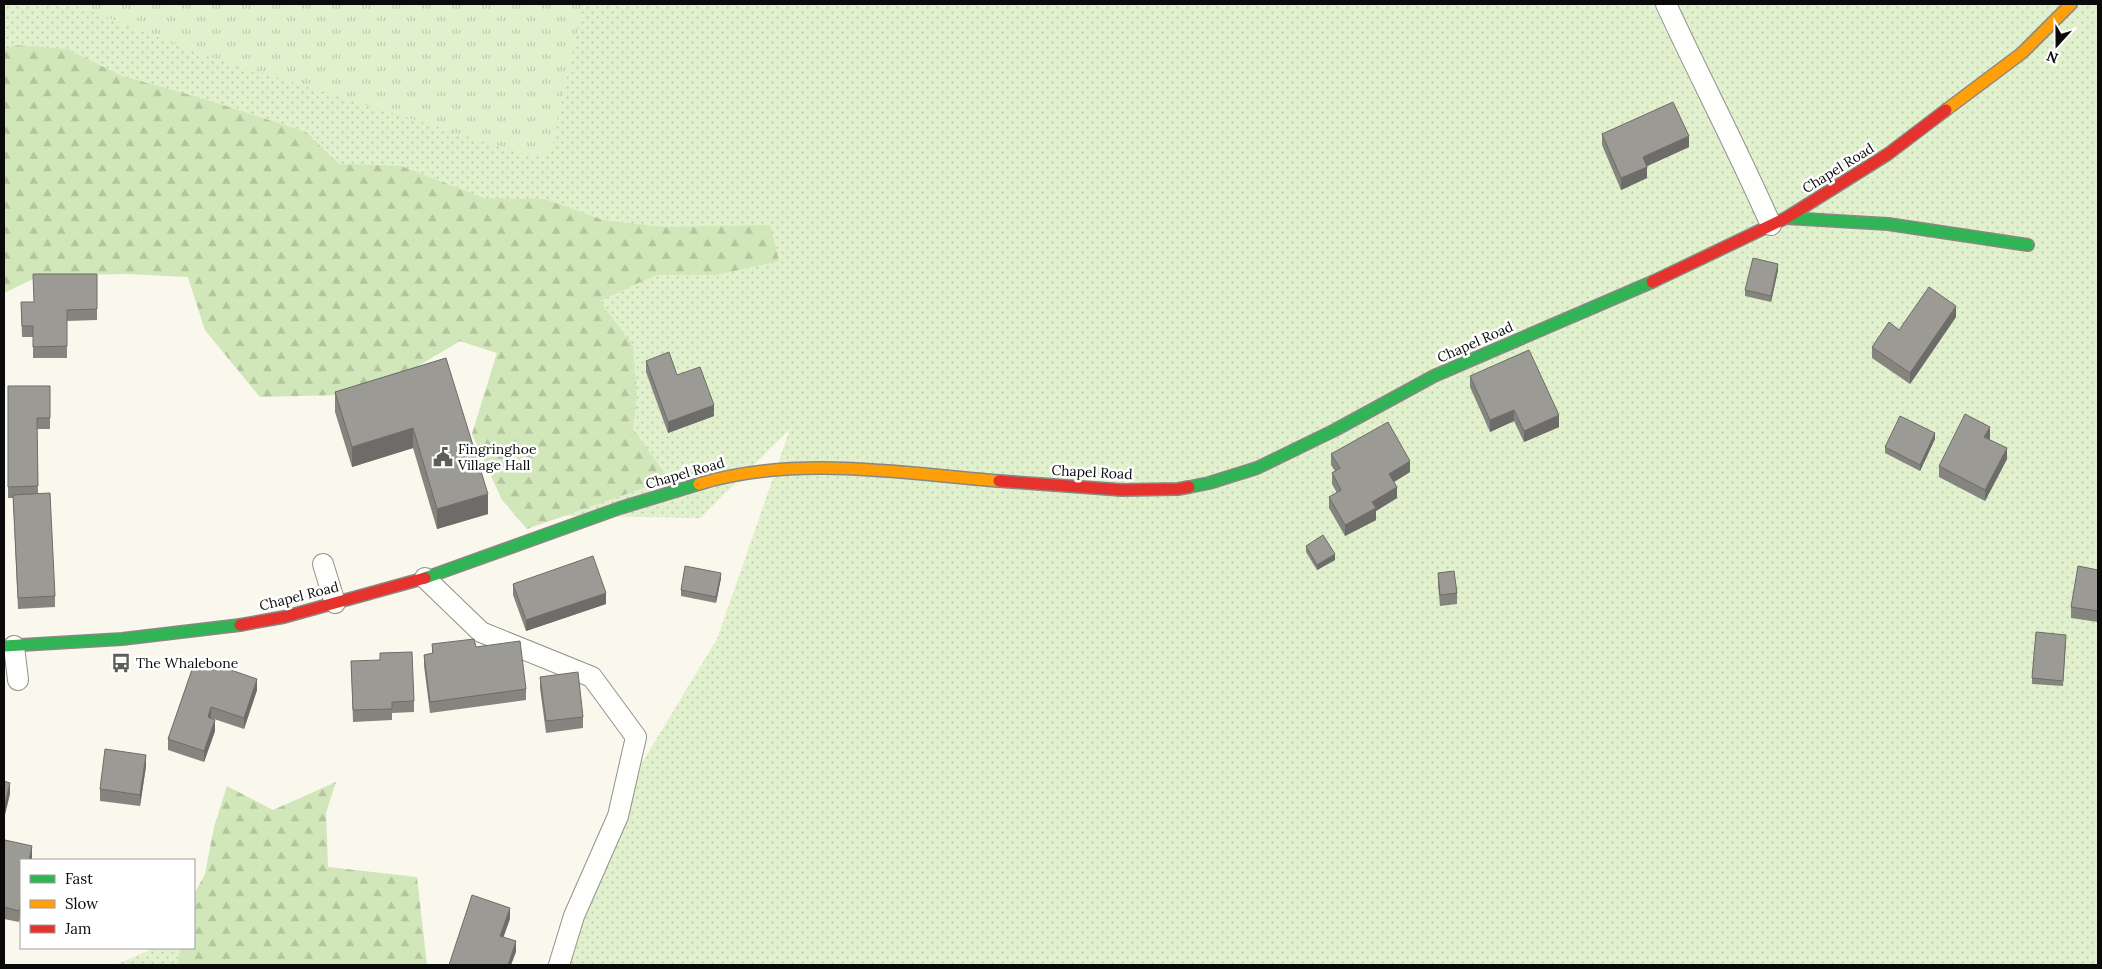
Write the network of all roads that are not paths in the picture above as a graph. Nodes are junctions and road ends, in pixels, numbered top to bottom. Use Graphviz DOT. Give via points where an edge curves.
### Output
graph roads {
  1 [pos="1666,4"];
  2 [pos="2071,4"];
  3 [pos="1778,221"];
  4 [pos="2028,244"];
  5 [pos="323,564"];
  6 [pos="425,578"];
  7 [pos="335,603"];
  8 [pos="9,646"];
  9 [pos="18,680"];
  10 [pos="559,965"];
  1 -- 3 [label="lane" via="1739,154"];
  2 -- 3 [label="street, Chapel Road" via="2022,54 1888,154"];
  3 -- 4 [label="street" via="1888,224"];
  3 -- 6 [label="street, Chapel Road" via="1660,278 1434,376 1257,468 1209,483 1178,489 1122,490 809,468 725,476 620,508"];
  5 -- 7 [label="lane"];
  6 -- 7 [label="street, Chapel Road"];
  6 -- 10 [label="lane" via="481,632 592,677 636,737 618,816 574,916"];
  7 -- 8 [label="street, Chapel Road" via="284,617 222,628 122,639"];
  8 -- 9 [label="lane"];
}
